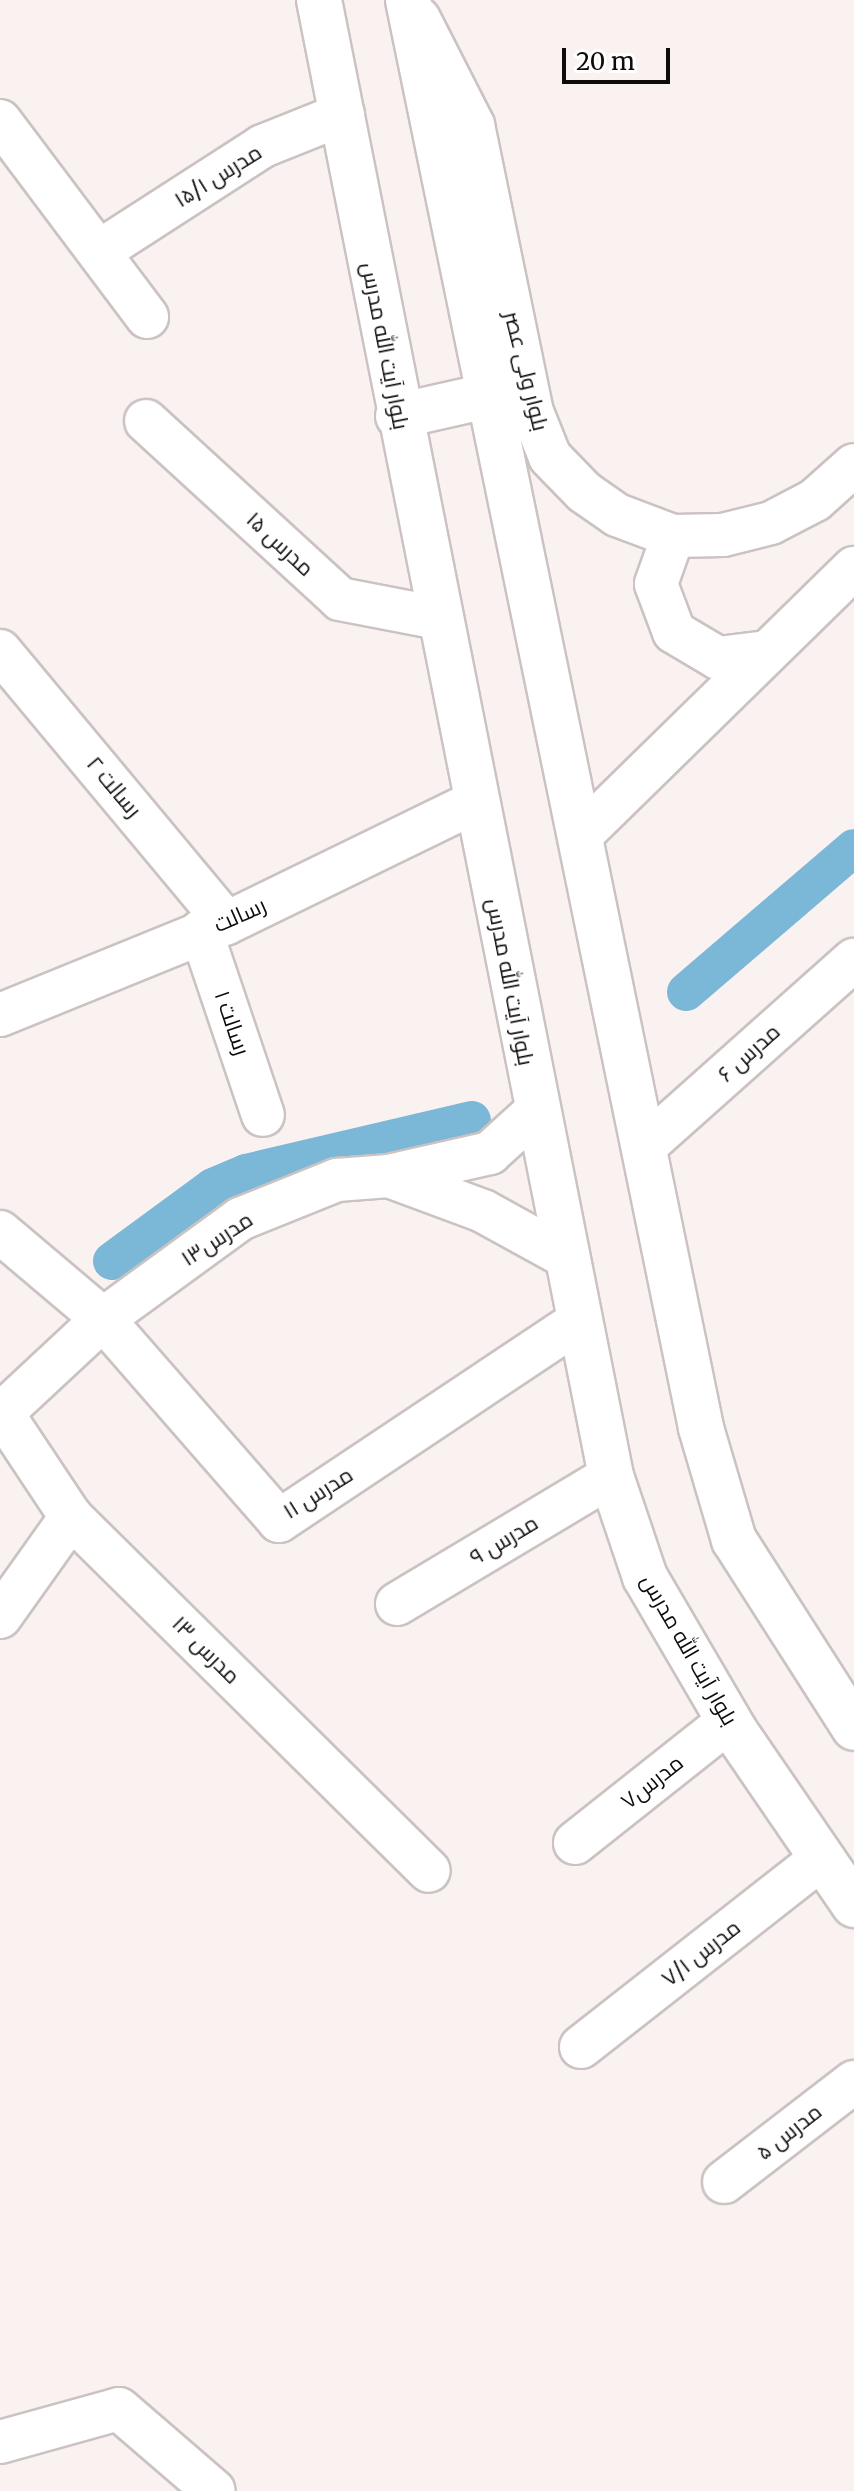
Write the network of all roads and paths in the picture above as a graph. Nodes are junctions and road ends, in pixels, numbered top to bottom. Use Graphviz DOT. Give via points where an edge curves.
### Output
graph roads {
  1 [pos="319,0"];
  2 [pos="408,0"];
  3 [pos="343,114"];
  4 [pos="0,121"];
  5 [pos="100,251"];
  6 [pos="147,317"];
  7 [pos="487,396"];
  8 [pos="398,416"];
  9 [pos="146,421"];
  10 [pos="854,465"];
  11 [pos="673,536"];
  12 [pos="854,568"];
  13 [pos="439,618"];
  14 [pos="0,651"];
  15 [pos="767,652"];
  16 [pos="475,802"];
  17 [pos="579,837"];
  18 [pos="214,927"];
  19 [pos="854,960"];
  20 [pos="2,1012"];
  21 [pos="535,1112"];
  22 [pos="263,1115"];
  23 [pos="645,1146"];
  24 [pos="389,1176"];
  25 [pos="0,1232"];
  26 [pos="565,1256"];
  27 [pos="103,1319"];
  28 [pos="579,1321"];
  29 [pos="1,1414"];
  30 [pos="611,1476"];
  31 [pos="71,1517"];
  32 [pos="397,1604"];
  33 [pos="0,1617"];
  34 [pos="729,1721"];
  35 [pos="854,1728"];
  36 [pos="575,1843"];
  37 [pos="821,1859"];
  38 [pos="429,1871"];
  39 [pos="854,1905"];
  40 [pos="581,2047"];
  41 [pos="854,2082"];
  42 [pos="724,2182"];
  43 [pos="0,2442"];
  44 [pos="214,2491"];
  1 -- 3 [label="main road, بلوار آیت الله مدرس"];
  2 -- 7 [label="main road"];
  2 -- 11 [label="street, بلوار ولی عصر" via="473,125 532,412 550,457 617,515"];
  3 -- 5 [label="street, مدرس ۱۵/۱" via="263,146"];
  3 -- 8 [label="main road, بلوار آیت الله مدرس"];
  4 -- 5 [label="street"];
  5 -- 6 [label="street"];
  7 -- 8 [label="main road"];
  7 -- 17 [label="main road"];
  8 -- 13 [label="main road, بلوار آیت الله مدرس"];
  9 -- 13 [label="street, مدرس ۱۵" via="340,599"];
  10 -- 11 [label="street, بلوار ولی عصر" via="815,500 771,523"];
  11 -- 15 [label="street" via="656,584 674,632 718,658"];
  12 -- 15 [label="street"];
  13 -- 16 [label="main road, بلوار آیت الله مدرس"];
  14 -- 18 [label="street, رسالت ۲"];
  15 -- 17 [label="street"];
  16 -- 18 [label="street, رسالت"];
  16 -- 21 [label="main road, بلوار آیت الله مدرس"];
  17 -- 23 [label="main road"];
  18 -- 20 [label="street, رسالت"];
  18 -- 22 [label="street, رسالت ۱"];
  19 -- 23 [label="street, مدرس ۶"];
  21 -- 24 [label="street, مدرس۱۳" via="490,1153"];
  21 -- 26 [label="main road, بلوار آیت الله مدرس"];
  23 -- 35 [label="main road" via="701,1428 734,1540"];
  24 -- 26 [label="street, مدرس۱۳" via="483,1211"];
  24 -- 27 [label="street, مدرس۱۳" via="337,1180 240,1219"];
  25 -- 27 [label="street"];
  26 -- 28 [label="main road, بلوار آیت الله مدرس"];
  27 -- 28 [label="street, مدرس ۱۱" via="279,1521"];
  27 -- 29 [label="street, مدرس ۱۳"];
  28 -- 30 [label="main road, بلوار آیت الله مدرس"];
  29 -- 31 [label="street, مدرس ۱۳"];
  30 -- 32 [label="street, مدرس ۹"];
  30 -- 34 [label="main road, بلوار آیت الله مدرس" via="645,1577"];
  31 -- 33 [label="street"];
  31 -- 38 [label="street, مدرس ۱۳"];
  34 -- 36 [label="street, مدرس۷"];
  34 -- 37 [label="main road, بلوار آیت الله مدرس"];
  37 -- 39 [label="main road, بلوار آیت الله مدرس"];
  37 -- 40 [label="street, مدرس ۷/۱"];
  41 -- 42 [label="street, مدرس ۵"];
  43 -- 44 [label="street" via="119,2409"];
}
